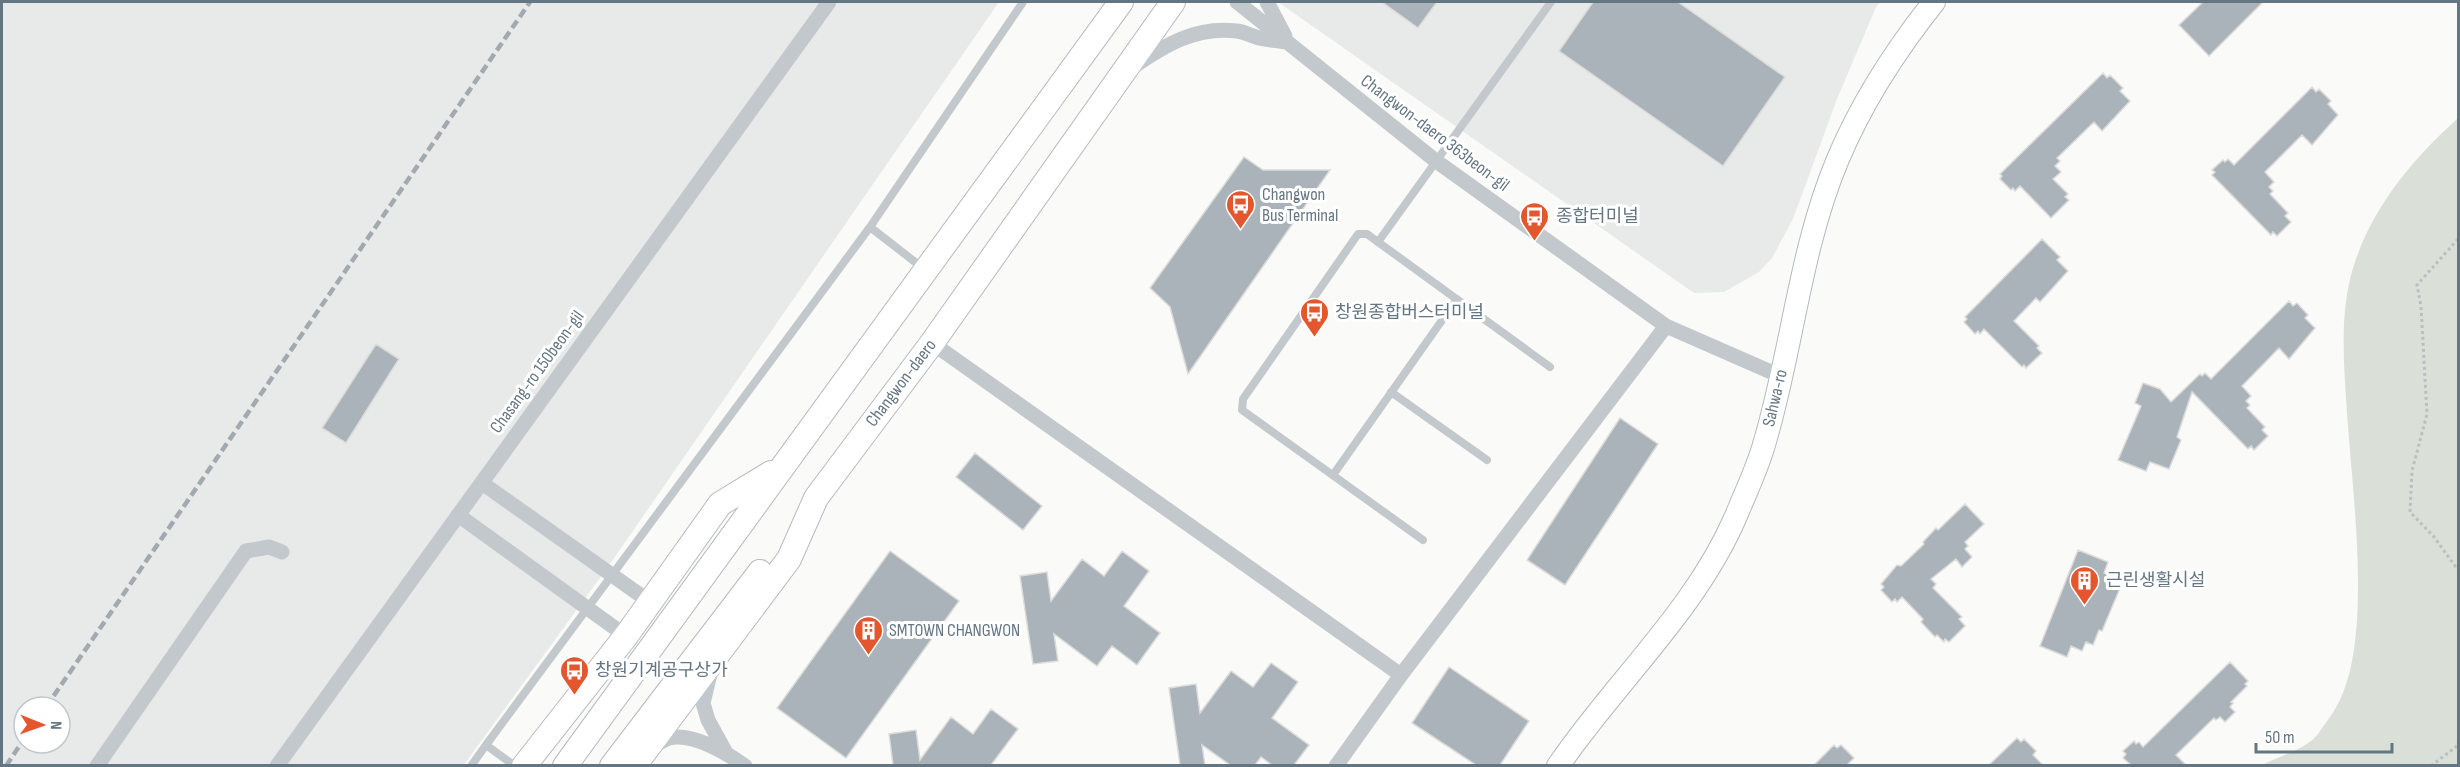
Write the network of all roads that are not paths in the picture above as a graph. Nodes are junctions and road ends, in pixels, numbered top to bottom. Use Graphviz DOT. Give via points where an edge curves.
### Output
graph roads {
  1 [pos="829,2"];
  2 [pos="1023,2"];
  3 [pos="1121,2"];
  4 [pos="1173,2"];
  5 [pos="1237,2"];
  6 [pos="1267,2"];
  7 [pos="1551,2"];
  8 [pos="1934,2"];
  9 [pos="1287,42"];
  10 [pos="1119,77"];
  11 [pos="1436,161"];
  12 [pos="870,227"];
  13 [pos="1378,242"];
  14 [pos="927,270"];
  15 [pos="1457,299"];
  16 [pos="1666,326"];
  17 [pos="932,343"];
  18 [pos="1550,368"];
  19 [pos="1780,376"];
  20 [pos="1391,392"];
  21 [pos="1487,460"];
  22 [pos="781,467"];
  23 [pos="1333,475"];
  24 [pos="482,483"];
  25 [pos="816,498"];
  26 [pos="458,515"];
  27 [pos="1423,540"];
  28 [pos="282,552"];
  29 [pos="611,575"];
  30 [pos="650,602"];
  31 [pos="587,609"];
  32 [pos="626,636"];
  33 [pos="713,663"];
  34 [pos="1401,675"];
  35 [pos="486,745"];
  36 [pos="725,752"];
  37 [pos="639,758"];
  38 [pos="97,765"];
  39 [pos="277,765"];
  40 [pos="471,765"];
  41 [pos="515,765"];
  42 [pos="524,765"];
  43 [pos="565,765"];
  44 [pos="612,765"];
  45 [pos="745,765"];
  46 [pos="1336,765"];
  47 [pos="1558,765"];
  1 -- 24 [label="street, Chasang-ro 150beon-gil"];
  2 -- 12 [label="lane"];
  3 -- 14 [label="main road"];
  4 -- 10 [label="main road, Changwon-daero"];
  5 -- 9 [label="street, Changwon-daero 363beon-gil"];
  6 -- 9 [label="street, Changwon-daero 363beon-gil"];
  7 -- 11 [label="lane"];
  8 -- 19 [label="main road, Sahwa-ro" via="1884,70 1837,161 1821,209"];
  9 -- 10 [label="street, Changwon-daero 363beon-gil" via="1238,31 1201,32 1160,49"];
  9 -- 11 [label="street, Changwon-daero 363beon-gil"];
  10 -- 17 [label="main road, Changwon-daero"];
  11 -- 13 [label="lane"];
  11 -- 16 [label="street, Changwon-daero 363beon-gil"];
  12 -- 14 [label="lane"];
  12 -- 29 [label="lane"];
  13 -- 15 [label="lane"];
  13 -- 23 [label="lane" via="1367,234 1358,234 1243,399 1242,410"];
  14 -- 22 [label="main road"];
  15 -- 18 [label="lane"];
  15 -- 20 [label="lane"];
  16 -- 19 [label="street, Changwon-daero 363beon-gil"];
  16 -- 34 [label="street"];
  17 -- 25 [label="main road, Changwon-daero"];
  17 -- 34 [label="street"];
  19 -- 47 [label="main road, Sahwa-ro" via="1763,449 1710,568 1687,603"];
  20 -- 21 [label="lane"];
  20 -- 23 [label="lane"];
  22 -- 30 [label="main road" via="720,504"];
  22 -- 43 [label="main road"];
  23 -- 27 [label="lane"];
  24 -- 26 [label="street, Chasang-ro 150beon-gil"];
  24 -- 29 [label="street"];
  25 -- 33 [label="main road, Changwon-daero" via="789,559"];
  25 -- 44 [label="main road"];
  26 -- 31 [label="street"];
  26 -- 39 [label="street, Chasang-ro 150beon-gil"];
  28 -- 38 [label="street" via="269,547 246,551"];
  29 -- 30 [label="street"];
  29 -- 31 [label="lane"];
  30 -- 32 [label="main road"];
  31 -- 32 [label="street"];
  31 -- 35 [label="lane"];
  32 -- 42 [label="main road"];
  33 -- 36 [label="street" via="703,703"];
  33 -- 37 [label="main road, Changwon-daero"];
  34 -- 46 [label="street"];
  35 -- 40 [label="lane"];
  35 -- 41 [label="lane"];
  36 -- 37 [label="street" via="689,738 670,738"];
  36 -- 45 [label="street"];
}
